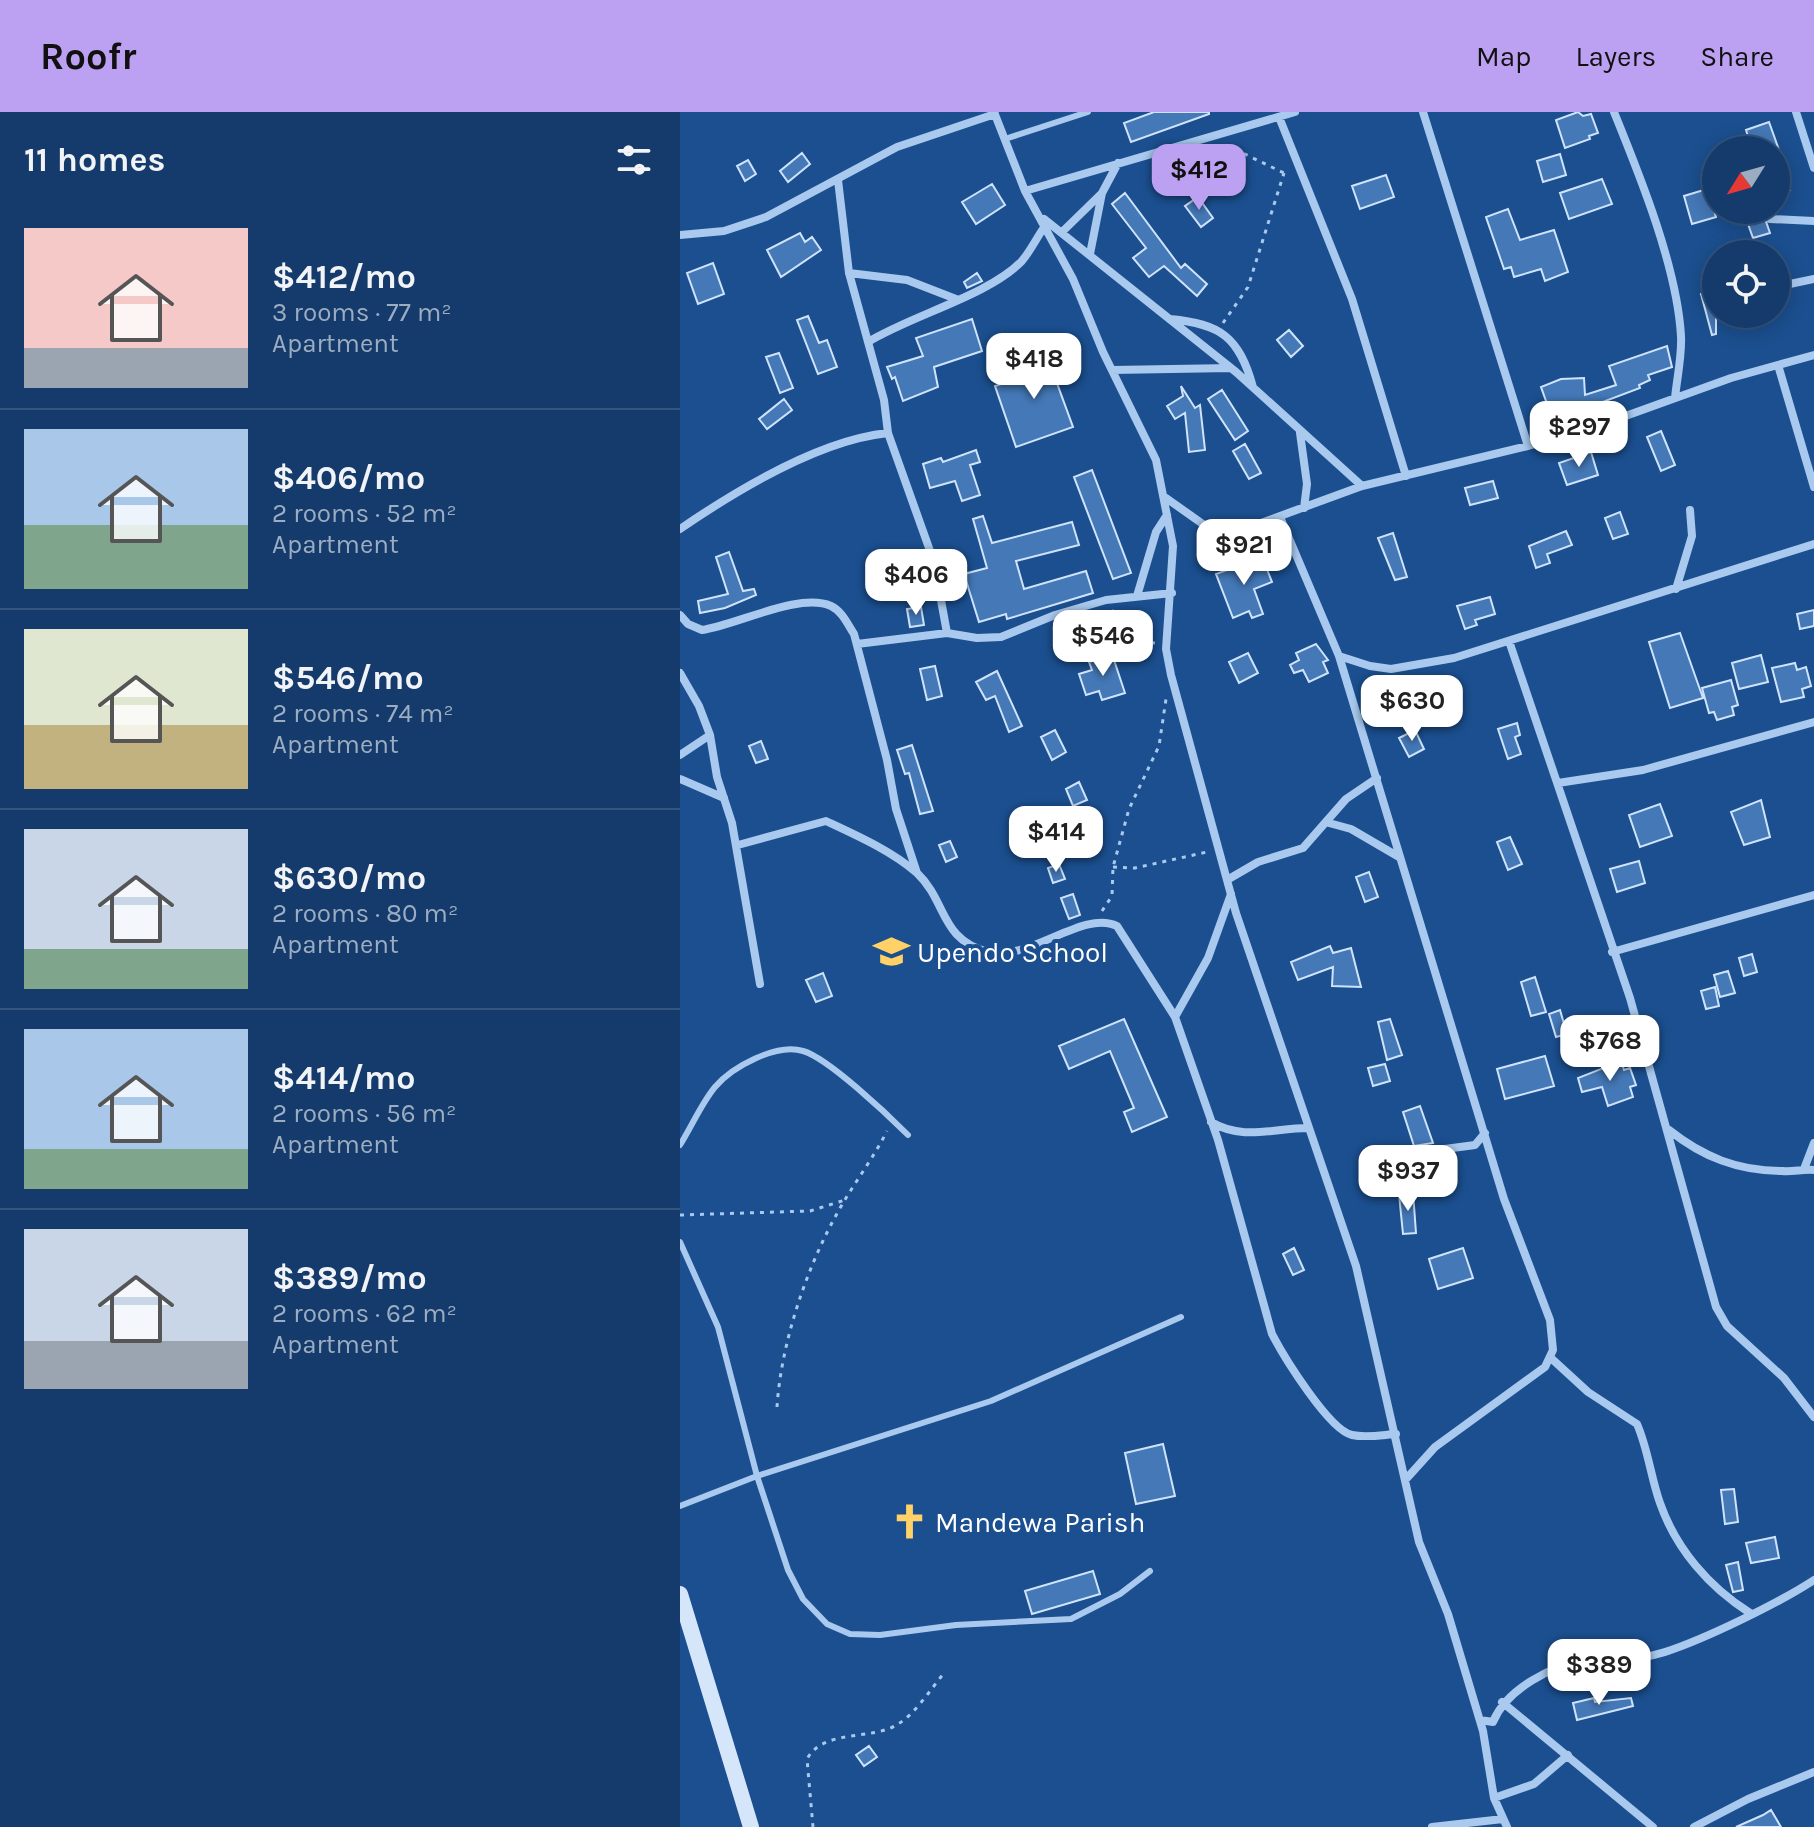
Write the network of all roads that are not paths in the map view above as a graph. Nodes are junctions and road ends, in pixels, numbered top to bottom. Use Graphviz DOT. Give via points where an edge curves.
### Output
graph roads {
  1 [pos="1088,112"];
  2 [pos="1295,112"];
  3 [pos="1423,112"];
  4 [pos="1614,112"];
  5 [pos="1796,112"];
  6 [pos="994,113"];
  7 [pos="1279,117"];
  8 [pos="1005,139"];
  9 [pos="1118,163"];
  10 [pos="1814,168"];
  11 [pos="838,180"];
  12 [pos="1025,191"];
  13 [pos="1102,193"];
  14 [pos="1037,214"];
  15 [pos="1790,220"];
  16 [pos="1814,221"];
  17 [pos="1045,226"];
  18 [pos="1062,232"];
  19 [pos="680,235"];
  20 [pos="1090,254"];
  21 [pos="849,273"];
  22 [pos="1814,279"];
  23 [pos="1790,284"];
  24 [pos="956,299"];
  25 [pos="1170,319"];
  26 [pos="868,342"];
  27 [pos="1814,355"];
  28 [pos="1778,365"];
  29 [pos="1231,368"];
  30 [pos="1112,370"];
  31 [pos="1253,387"];
  32 [pos="1675,398"];
  33 [pos="1300,431"];
  34 [pos="888,433"];
  35 [pos="1528,446"];
  36 [pos="1406,476"];
  37 [pos="1362,486"];
  38 [pos="1814,487"];
  39 [pos="1166,498"];
  40 [pos="1304,508"];
  41 [pos="1690,510"];
  42 [pos="1167,514"];
  43 [pos="1280,517"];
  44 [pos="680,529"];
  45 [pos="1814,544"];
  46 [pos="1676,589"];
  47 [pos="1172,593"];
  48 [pos="1137,596"];
  49 [pos="681,621"];
  50 [pos="947,633"];
  51 [pos="1509,641"];
  52 [pos="857,644"];
  53 [pos="1339,656"];
  54 [pos="680,673"];
  55 [pos="1814,722"];
  56 [pos="710,735"];
  57 [pos="680,755"];
  58 [pos="1377,778"];
  59 [pos="680,779"];
  60 [pos="1558,783"];
  61 [pos="724,798"];
  62 [pos="1329,823"];
  63 [pos="738,845"];
  64 [pos="1399,857"];
  65 [pos="917,873"];
  66 [pos="1227,880"];
  67 [pos="1231,894"];
  68 [pos="1814,895"];
  69 [pos="1612,952"];
  70 [pos="760,984"];
  71 [pos="1175,1017"];
  72 [pos="1211,1122"];
  73 [pos="1308,1128"];
  74 [pos="1669,1129"];
  75 [pos="1485,1133"];
  76 [pos="908,1135"];
  77 [pos="1814,1143"];
  78 [pos="680,1145"];
  79 [pos="1407,1154"];
  80 [pos="1804,1169"];
  81 [pos="1814,1170"];
  82 [pos="680,1242"];
  83 [pos="1181,1317"];
  84 [pos="1552,1359"];
  85 [pos="1812,1414"];
  86 [pos="1396,1434"];
  87 [pos="757,1476"];
  88 [pos="1407,1478"];
  89 [pos="680,1506"];
  90 [pos="1150,1571"];
  91 [pos="1814,1580"];
  92 [pos="680,1594"];
  93 [pos="1750,1613"];
  94 [pos="1502,1702"];
  95 [pos="1480,1720"];
  96 [pos="1568,1755"];
  97 [pos="1814,1772"];
  98 [pos="1494,1798"];
  99 [pos="1505,1823"];
  100 [pos="751,1827"];
  101 [pos="1432,1827"];
  102 [pos="1653,1827"];
  103 [pos="1694,1827"];
  1 -- 8 [label="lane"];
  2 -- 7 [label="street"];
  3 -- 35 [label="street"];
  4 -- 32 [label="street" via="1648,197 1677,303 1681,338"];
  5 -- 10 [label="street"];
  6 -- 8 [label="street"];
  6 -- 11 [label="street" via="897,147"];
  7 -- 9 [label="street"];
  7 -- 36 [label="street" via="1352,299"];
  8 -- 12 [label="street"];
  9 -- 12 [label="street"];
  9 -- 13 [label="street"];
  11 -- 19 [label="street" via="745,225"];
  11 -- 21 [label="street"];
  12 -- 14 [label="street"];
  13 -- 18 [label="street"];
  13 -- 20 [label="street"];
  14 -- 17 [label="street"];
  14 -- 18 [label="street"];
  15 -- 16 [label="street"];
  17 -- 24 [label="street" via="1022,261 994,283"];
  17 -- 30 [label="street"];
  18 -- 20 [label="street"];
  20 -- 25 [label="street"];
  21 -- 24 [label="street" via="907,280"];
  21 -- 26 [label="street"];
  22 -- 23 [label="street"];
  24 -- 26 [label="street"];
  25 -- 29 [label="street"];
  25 -- 31 [label="street" via="1217,329 1241,352"];
  26 -- 34 [label="street"];
  27 -- 28 [label="street"];
  28 -- 32 [label="street"];
  28 -- 38 [label="street"];
  29 -- 30 [label="street"];
  29 -- 31 [label="street"];
  30 -- 39 [label="street" via="1156,460"];
  31 -- 33 [label="street"];
  32 -- 35 [label="street"];
  33 -- 37 [label="street"];
  33 -- 40 [label="street" via="1307,484"];
  34 -- 44 [label="street" via="823,452 747,487"];
  34 -- 50 [label="street" via="934,562"];
  35 -- 36 [label="street"];
  36 -- 37 [label="street"];
  37 -- 40 [label="street"];
  39 -- 42 [label="street"];
  39 -- 43 [label="street" via="1207,527 1222,531"];
  40 -- 43 [label="street"];
  41 -- 46 [label="street" via="1692,536"];
  42 -- 47 [label="street"];
  42 -- 48 [label="street" via="1156,532"];
  43 -- 53 [label="street"];
  45 -- 46 [label="street"];
  46 -- 51 [label="street"];
  47 -- 48 [label="street"];
  47 -- 66 [label="street" via="1167,642 1174,682"];
  48 -- 50 [label="street" via="1078,608 1001,637"];
  49 -- 52 [label="street" via="702,630 788,606 830,605 844,618"];
  50 -- 52 [label="street"];
  51 -- 53 [label="street" via="1415,667 1370,666"];
  51 -- 60 [label="street"];
  52 -- 65 [label="street" via="896,809"];
  53 -- 58 [label="street"];
  54 -- 56 [label="street"];
  55 -- 60 [label="street" via="1643,770"];
  56 -- 57 [label="street"];
  56 -- 61 [label="street"];
  58 -- 62 [label="street" via="1346,799"];
  58 -- 64 [label="street"];
  59 -- 61 [label="street"];
  60 -- 69 [label="street"];
  61 -- 63 [label="street"];
  62 -- 64 [label="street" via="1351,829"];
  62 -- 66 [label="street" via="1303,848 1258,862"];
  63 -- 65 [label="street" via="826,821"];
  63 -- 70 [label="street"];
  64 -- 75 [label="street"];
  65 -- 71 [label="street" via="956,936 990,953 1011,952 1089,925 1112,924 1126,935"];
  66 -- 67 [label="street"];
  67 -- 71 [label="street" via="1208,958"];
  67 -- 73 [label="street"];
  68 -- 69 [label="street"];
  69 -- 74 [label="street"];
  71 -- 72 [label="street"];
  72 -- 73 [label="street" via="1254,1134"];
  72 -- 86 [label="street" via="1272,1334 1286,1360 1338,1430 1352,1435"];
  73 -- 86 [label="street" via="1356,1266"];
  74 -- 80 [label="street" via="1696,1151 1735,1166"];
  74 -- 85 [label="street" via="1722,1319 1784,1378"];
  75 -- 79 [label="street" via="1475,1145"];
  75 -- 84 [label="street" via="1550,1320"];
  76 -- 78 [label="lane" via="811,1054 784,1050 733,1071 717,1084"];
  77 -- 80 [label="street"];
  80 -- 81 [label="street"];
  82 -- 87 [label="lane" via="718,1327"];
  83 -- 87 [label="lane" via="991,1401"];
  84 -- 88 [label="street" via="1435,1447"];
  84 -- 93 [label="street" via="1588,1392 1637,1424 1661,1506 1691,1559 1723,1596"];
  86 -- 88 [label="street"];
  87 -- 89 [label="lane"];
  87 -- 90 [label="lane" via="803,1599 827,1624 850,1634 1071,1619 1120,1594"];
  88 -- 95 [label="street" via="1419,1542 1448,1614"];
  91 -- 93 [label="street"];
  92 -- 100 [label="main road"];
  93 -- 94 [label="street" via="1664,1653 1562,1667"];
  94 -- 95 [label="street" via="1493,1722"];
  94 -- 96 [label="street"];
  95 -- 98 [label="street"];
  96 -- 98 [label="street" via="1534,1784"];
  96 -- 102 [label="street"];
  97 -- 103 [label="street"];
  98 -- 99 [label="street"];
  99 -- 101 [label="street"];
}
